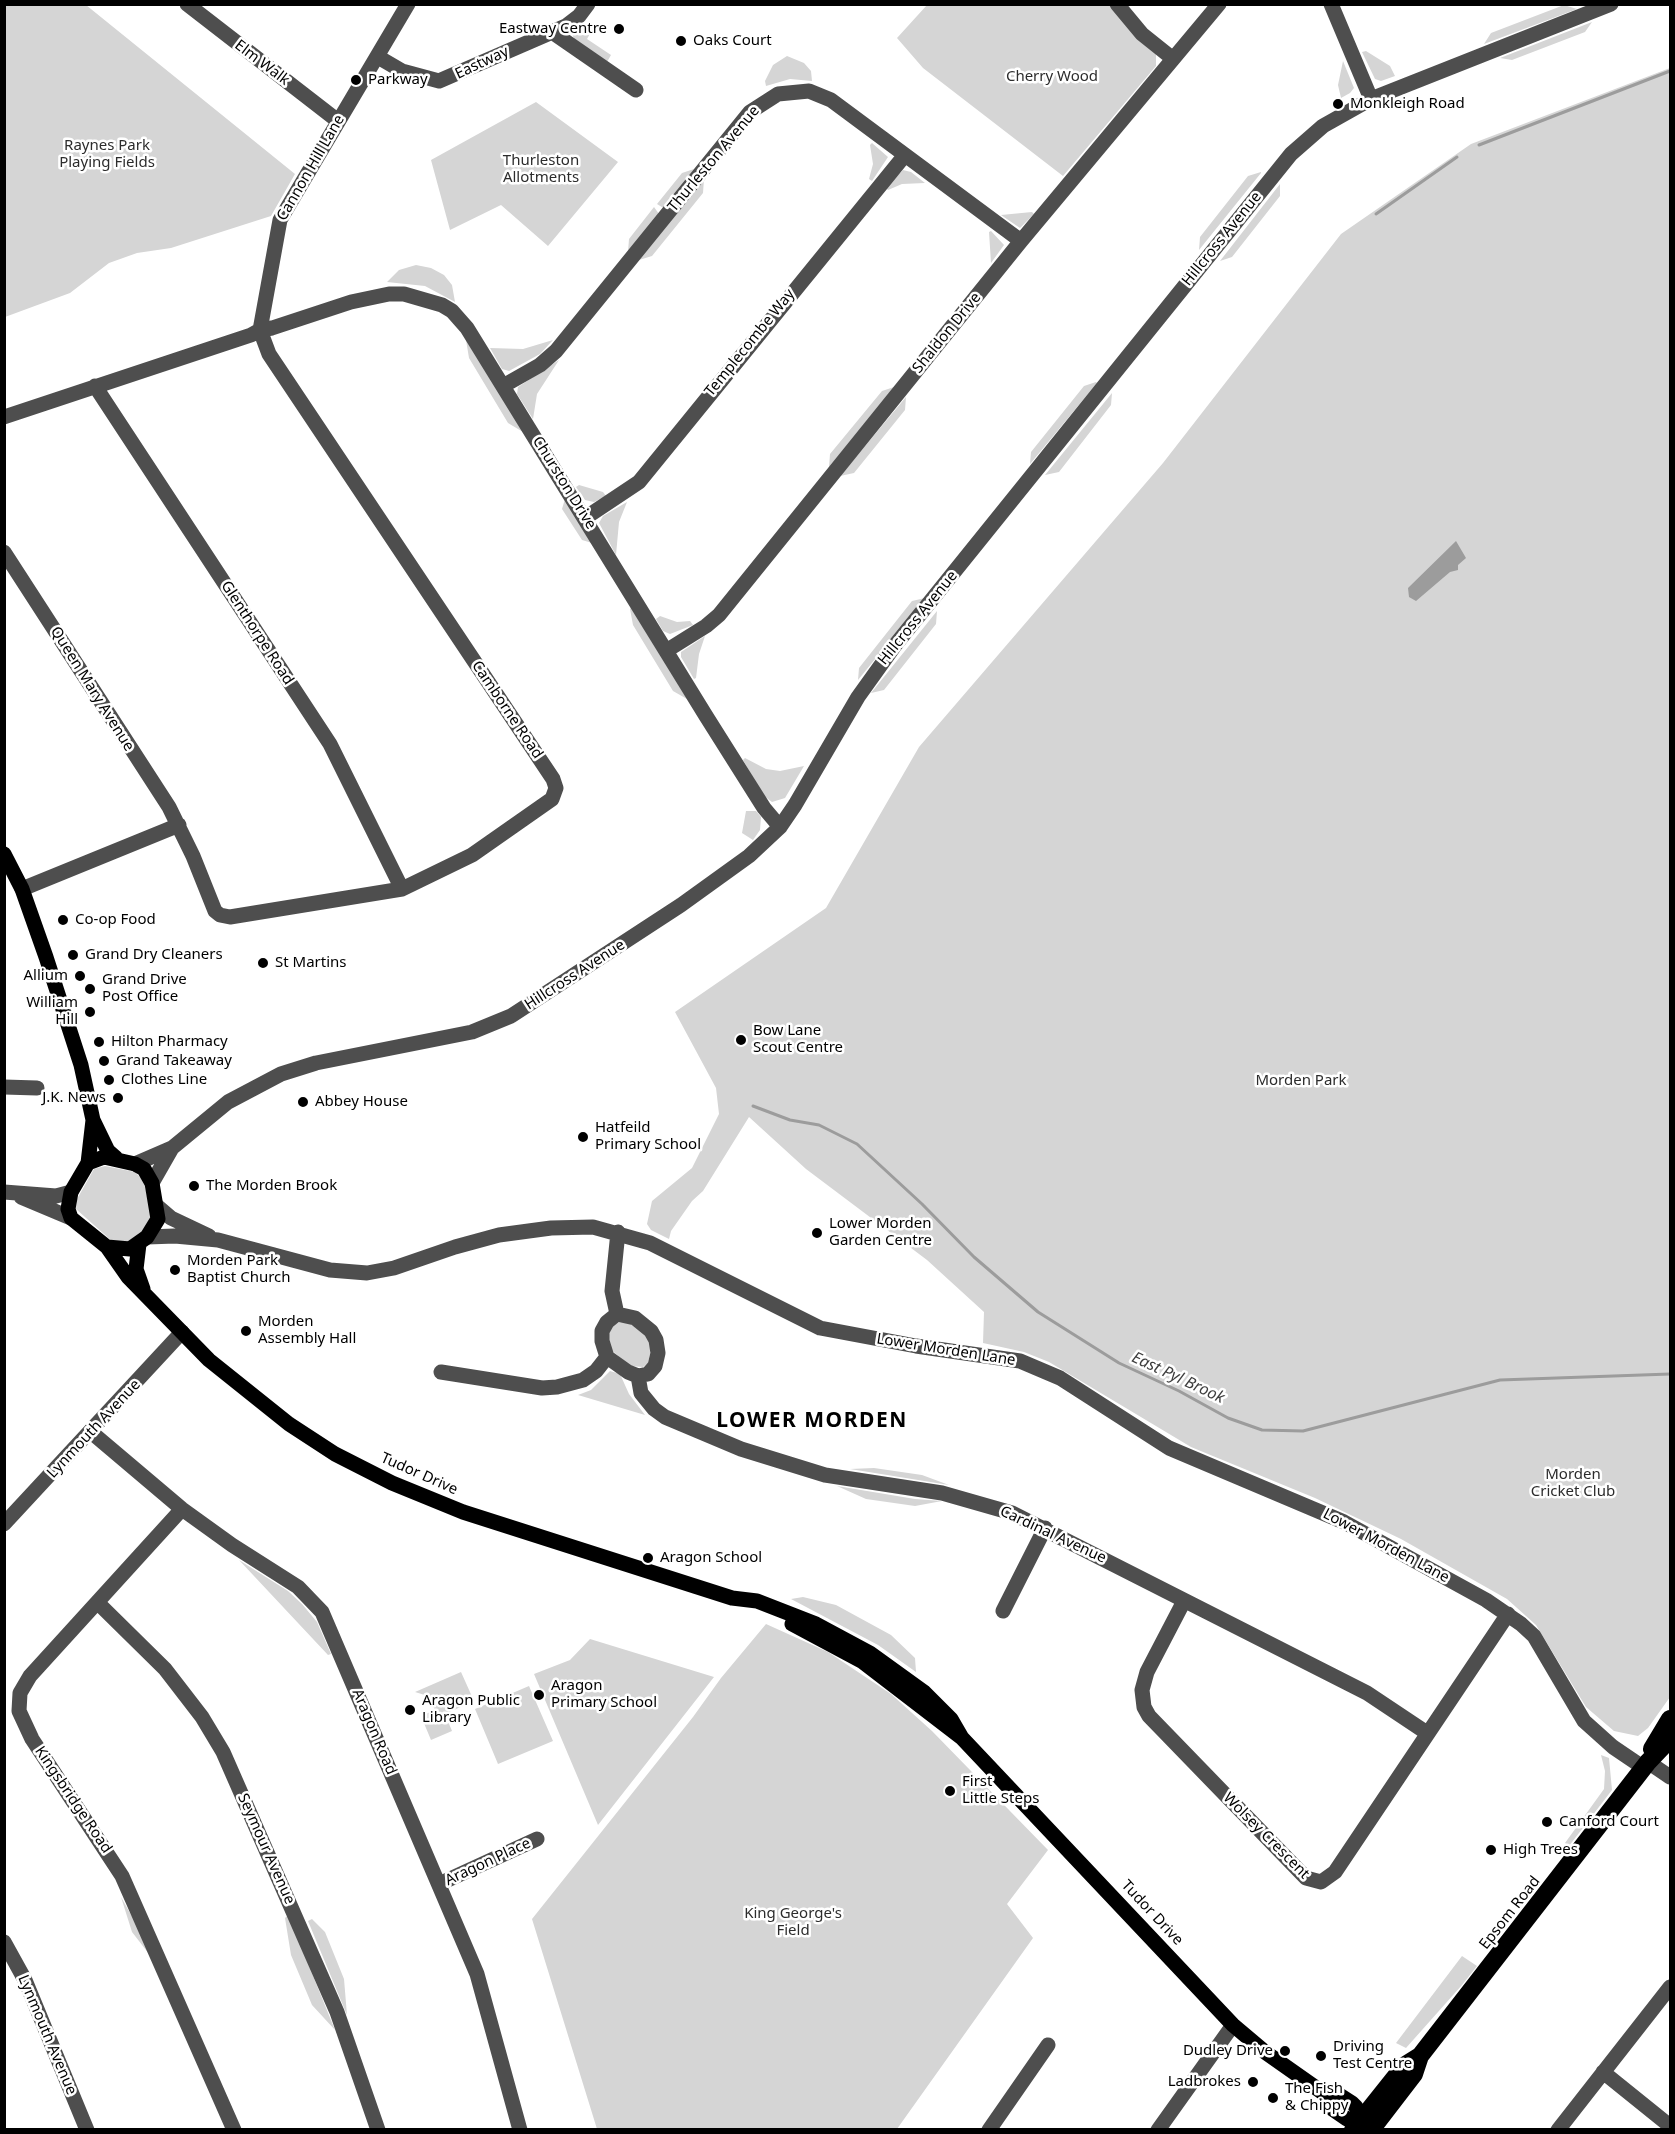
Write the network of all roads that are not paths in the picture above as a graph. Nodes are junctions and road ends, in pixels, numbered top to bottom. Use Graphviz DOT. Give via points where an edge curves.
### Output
graph roads {
  1 [pos="187,4"];
  2 [pos="408,4"];
  3 [pos="588,4"];
  4 [pos="1117,4"];
  5 [pos="1219,4"];
  6 [pos="1331,4"];
  7 [pos="1611,4"];
  8 [pos="552,32"];
  9 [pos="378,57"];
  10 [pos="1172,58"];
  11 [pos="636,90"];
  12 [pos="1371,99"];
  13 [pos="338,122"];
  14 [pos="904,155"];
  15 [pos="1021,241"];
  16 [pos="260,330"];
  17 [pos="95,386"];
  18 [pos="503,386"];
  19 [pos="4,417"];
  20 [pos="585,518"];
  21 [pos="4,552"];
  22 [pos="666,651"];
  23 [pos="179,825"];
  24 [pos="780,827"];
  25 [pos="4,854"];
  26 [pos="22,889"];
  27 [pos="402,890"];
  28 [pos="230,917"];
  29 [pos="4,1087"];
  30 [pos="37,1088"];
  31 [pos="93,1120"];
  32 [pos="172,1148"];
  33 [pos="116,1158"];
  34 [pos="88,1163"];
  35 [pos="135,1164"];
  36 [pos="152,1182"];
  37 [pos="71,1192"];
  38 [pos="10,1193"];
  39 [pos="157,1206"];
  40 [pos="71,1218"];
  41 [pos="618,1232"];
  42 [pos="143,1240"];
  43 [pos="218,1240"];
  44 [pos="106,1247"];
  45 [pos="144,1292"];
  46 [pos="616,1314"];
  47 [pos="182,1332"];
  48 [pos="607,1357"];
  49 [pos="441,1372"];
  50 [pos="638,1376"];
  51 [pos="91,1432"];
  52 [pos="182,1509"];
  53 [pos="4,1524"];
  54 [pos="1045,1528"];
  55 [pos="1184,1601"];
  56 [pos="98,1603"];
  57 [pos="1003,1611"];
  58 [pos="1508,1614"];
  59 [pos="1671,1719"];
  60 [pos="1428,1733"];
  61 [pos="1671,1740"];
  62 [pos="1646,1765"];
  63 [pos="1671,1777"];
  64 [pos="537,1839"];
  65 [pos="439,1884"];
  66 [pos="4,1942"];
  67 [pos="1671,1987"];
  68 [pos="1233,2025"];
  69 [pos="1048,2045"];
  70 [pos="1603,2072"];
  71 [pos="1671,2126"];
  72 [pos="1367,2127"];
  73 [pos="87,2130"];
  74 [pos="234,2130"];
  75 [pos="378,2130"];
  76 [pos="520,2130"];
  77 [pos="988,2130"];
  78 [pos="1158,2130"];
  79 [pos="1558,2130"];
  1 -- 13 [label="street, Elm Walk"];
  2 -- 9 [label="street, Cannon Hill Lane"];
  3 -- 8 [label="street, Eastway" via="574,21"];
  4 -- 10 [label="street" via="1142,34"];
  5 -- 10 [label="street, Shaldon Drive"];
  6 -- 12 [label="street"];
  7 -- 12 [label="street, Hillcross Avenue"];
  8 -- 9 [label="street, Eastway" via="439,81 402,71"];
  8 -- 11 [label="street"];
  9 -- 13 [label="street, Cannon Hill Lane"];
  10 -- 15 [label="street, Shaldon Drive"];
  12 -- 24 [label="street, Hillcross Avenue" via="1306,140 1203,261 871,677"];
  13 -- 16 [label="street, Cannon Hill Lane" via="278,226"];
  14 -- 15 [label="street, Thurleston Avenue"];
  14 -- 18 [label="street, Thurleston Avenue" via="824,96 792,91 764,100 750,112 556,351"];
  14 -- 20 [label="street, Templecombe Way" via="639,482"];
  15 -- 22 [label="street, Shaldon Drive" via="719,615"];
  16 -- 17 [label="street"];
  16 -- 18 [label="street, Churston Drive" via="389,294 417,296 442,305 461,319"];
  16 -- 27 [label="street, Camborne Road" via="269,354 555,784 552,799 486,847"];
  17 -- 19 [label="street"];
  17 -- 27 [label="street, Glenthorpe Road" via="330,744"];
  18 -- 20 [label="street, Churston Drive"];
  20 -- 22 [label="street, Churston Drive"];
  21 -- 23 [label="street, Queen Mary Avenue"];
  22 -- 24 [label="street, Churston Drive" via="764,808"];
  23 -- 26 [label="street"];
  23 -- 28 [label="street, Queen Mary Avenue" via="215,911"];
  24 -- 32 [label="street, Hillcross Avenue" via="718,879 511,1016 472,1032 316,1063 281,1074 228,1102"];
  25 -- 26 [label="main road"];
  26 -- 31 [label="main road" via="78,1055"];
  27 -- 28 [label="street, Camborne Road"];
  29 -- 30 [label="street"];
  31 -- 33 [label="main road" via="108,1151"];
  31 -- 34 [label="main road"];
  32 -- 35 [label="street, Hillcross Avenue"];
  32 -- 36 [label="street, Hillcross Avenue"];
  33 -- 34 [label="main road" via="104,1157"];
  33 -- 35 [label="main road"];
  34 -- 37 [label="main road"];
  35 -- 36 [label="main road" via="144,1169"];
  36 -- 39 [label="main road"];
  37 -- 38 [label="street" via="56,1196"];
  37 -- 40 [label="main road"];
  38 -- 40 [label="street"];
  39 -- 42 [label="main road" via="158,1219"];
  39 -- 43 [label="street, Lower Morden Lane" via="171,1218"];
  40 -- 44 [label="main road"];
  41 -- 43 [label="street, Lower Morden Lane" via="575,1226 514,1232 367,1273 330,1270"];
  41 -- 46 [label="street" via="612,1291"];
  41 -- 58 [label="street, Lower Morden Lane" via="666,1250 820,1329 999,1356 1039,1368 1169,1448 1344,1522"];
  42 -- 43 [label="street, Lower Morden Lane" via="175,1236"];
  42 -- 44 [label="main road" via="119,1250"];
  42 -- 45 [label="main road, Tudor Drive" via="136,1269"];
  44 -- 45 [label="main road, Tudor Drive"];
  45 -- 47 [label="main road, Tudor Drive"];
  46 -- 48 [label="street" via="602,1331"];
  46 -- 50 [label="street" via="635,1318 656,1340 655,1366 648,1374"];
  47 -- 51 [label="street, Lynmouth Avenue"];
  47 -- 68 [label="main road, Tudor Drive" via="242,1389 289,1425 334,1454 392,1483 487,1521 792,1613 870,1653 924,1692 951,1719 962,1738"];
  48 -- 49 [label="street" via="583,1380 557,1387"];
  48 -- 50 [label="street"];
  50 -- 54 [label="street, Cardinal Avenue" via="641,1393 654,1410 741,1449 825,1475 966,1498"];
  51 -- 52 [label="street, Aragon Road"];
  51 -- 53 [label="street, Lynmouth Avenue"];
  52 -- 56 [label="street, Kingsbridge Road"];
  52 -- 65 [label="street, Aragon Road" via="298,1587 322,1612"];
  54 -- 55 [label="street, Cardinal Avenue"];
  54 -- 57 [label="street"];
  55 -- 60 [label="street, Cardinal Avenue" via="1373,1697"];
  55 -- 60 [label="street, Wolsey Crescent" via="1147,1672 1142,1690 1144,1707 1306,1878 1321,1882 1335,1872"];
  56 -- 74 [label="street, Kingsbridge Road" via="30,1676 20,1693 19,1712 32,1739 122,1876"];
  56 -- 75 [label="street, Seymour Avenue" via="165,1670 223,1752 337,2012"];
  58 -- 60 [label="street, Wolsey Crescent"];
  58 -- 62 [label="street, Lower Morden Lane" via="1534,1636 1584,1721 1613,1747"];
  59 -- 62 [label="highway, Epsom Road" via="1653,1745"];
  61 -- 62 [label="highway, Epsom Road"];
  62 -- 63 [label="street, Lower Morden Lane"];
  62 -- 72 [label="highway, Epsom Road" via="1420,2056 1414,2074"];
  64 -- 65 [label="street, Aragon Place"];
  65 -- 76 [label="street, Aragon Road" via="477,1974"];
  66 -- 73 [label="street, Lynmouth Avenue" via="25,1980"];
  67 -- 70 [label="street"];
  68 -- 72 [label="main road, Tudor Drive" via="1329,2097 1332,2109"];
  68 -- 78 [label="street"];
  69 -- 77 [label="street"];
  70 -- 71 [label="street"];
  70 -- 79 [label="street"];
}
